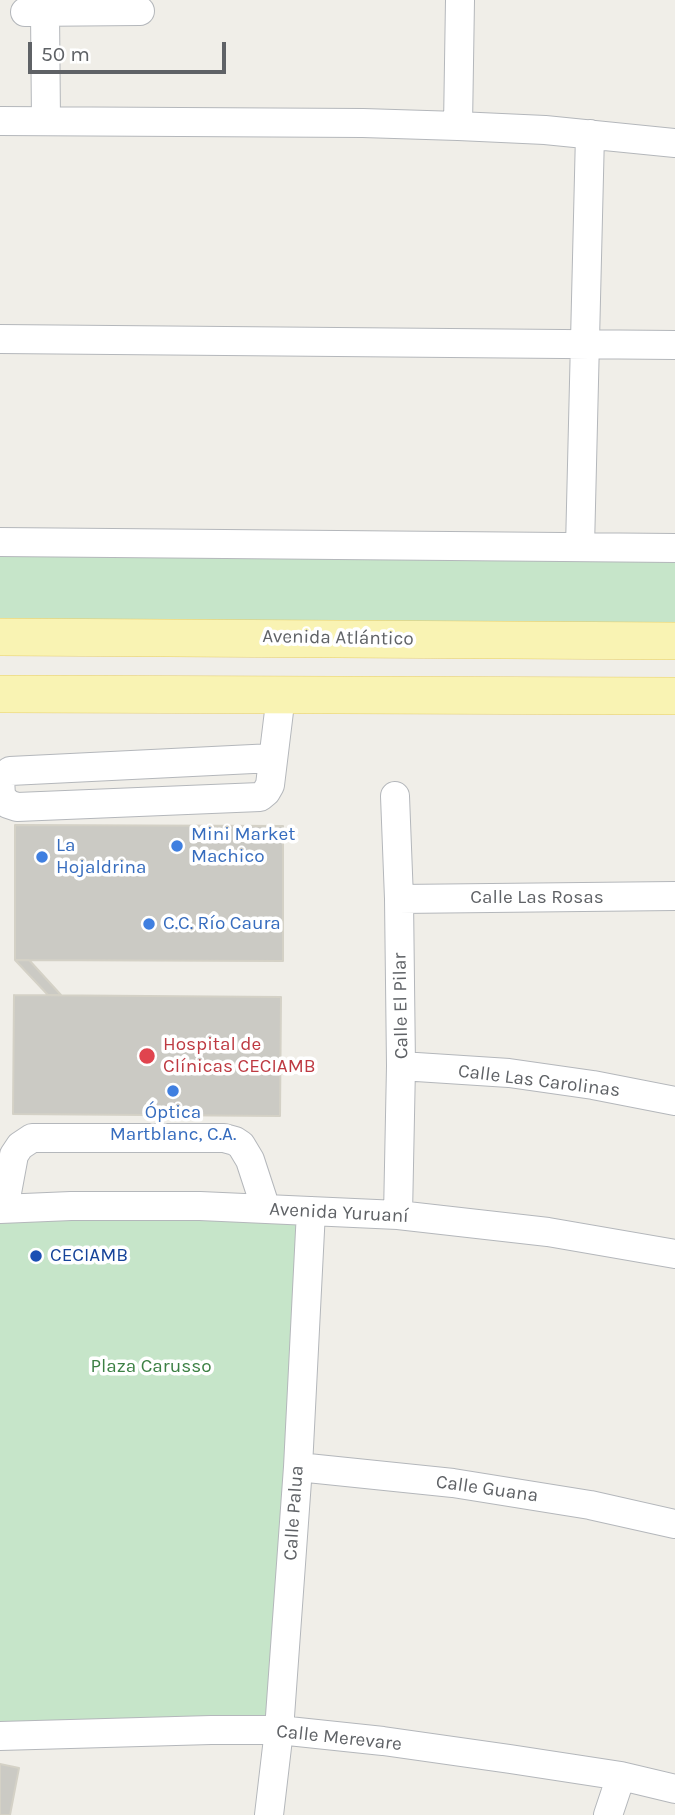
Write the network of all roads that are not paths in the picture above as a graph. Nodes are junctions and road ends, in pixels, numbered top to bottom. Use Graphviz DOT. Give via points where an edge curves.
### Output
graph roads {
  1 [pos="460,0"];
  2 [pos="140,10"];
  3 [pos="0,121"];
  4 [pos="46,121"];
  5 [pos="458,126"];
  6 [pos="590,134"];
  7 [pos="675,143"];
  8 [pos="0,339"];
  9 [pos="585,345"];
  10 [pos="675,345"];
  11 [pos="0,542"];
  12 [pos="580,547"];
  13 [pos="675,548"];
  14 [pos="0,637"];
  15 [pos="675,641"];
  16 [pos="0,694"];
  17 [pos="282,695"];
  18 [pos="675,696"];
  19 [pos="273,758"];
  20 [pos="396,796"];
  21 [pos="0,797"];
  22 [pos="675,897"];
  23 [pos="399,899"];
  24 [pos="401,1066"];
  25 [pos="675,1101"];
  26 [pos="2,1209"];
  27 [pos="266,1209"];
  28 [pos="311,1210"];
  29 [pos="398,1215"];
  30 [pos="675,1254"];
  31 [pos="298,1467"];
  32 [pos="675,1524"];
  33 [pos="279,1730"];
  34 [pos="0,1736"];
  35 [pos="621,1776"];
  36 [pos="675,1789"];
  37 [pos="269,1815"];
  38 [pos="608,1815"];
  1 -- 5 [label="street"];
  2 -- 4 [label="street" via="35,12"];
  3 -- 4 [label="street"];
  4 -- 5 [label="street"];
  5 -- 6 [label="street"];
  6 -- 7 [label="street"];
  6 -- 9 [label="street"];
  8 -- 9 [label="street"];
  9 -- 10 [label="street"];
  9 -- 12 [label="street"];
  11 -- 12 [label="street"];
  12 -- 13 [label="street"];
  14 -- 15 [label="main road, Avenida Atlántico"];
  16 -- 17 [label="main road"];
  17 -- 18 [label="main road"];
  17 -- 19 [label="street"];
  19 -- 21 [label="street" via="10,771 0,778"];
  19 -- 21 [label="street" via="270,785 260,797 17,807"];
  20 -- 23 [label="street, Calle El Pilar"];
  22 -- 23 [label="street, Calle Las Rosas"];
  23 -- 24 [label="street, Calle El Pilar"];
  24 -- 25 [label="street, Calle Las Carolinas" via="509,1073"];
  24 -- 29 [label="street, Calle El Pilar"];
  26 -- 27 [label="street, Avenida Yuruaní"];
  26 -- 27 [label="street" via="14,1155 32,1138 235,1141 250,1160"];
  27 -- 28 [label="street, Avenida Yuruaní"];
  28 -- 29 [label="street, Avenida Yuruaní"];
  28 -- 31 [label="street, Calle Palua"];
  29 -- 30 [label="street, Avenida Yuruaní" via="548,1232"];
  31 -- 32 [label="street, Calle Guana" via="453,1483"];
  31 -- 33 [label="street, Calle Palua"];
  33 -- 34 [label="street, Calle Merevare"];
  33 -- 35 [label="street, Calle Merevare"];
  33 -- 37 [label="street, Calle Palua"];
  35 -- 36 [label="street, Calle Merevare"];
  35 -- 38 [label="street"];
}
